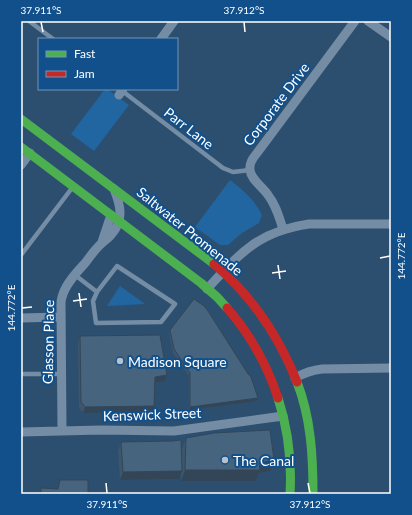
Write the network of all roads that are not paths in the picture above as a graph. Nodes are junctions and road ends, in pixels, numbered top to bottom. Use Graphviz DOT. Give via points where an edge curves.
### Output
graph roads {
  1 [pos="29,21"];
  2 [pos="174,21"];
  3 [pos="355,21"];
  4 [pos="368,21"];
  5 [pos="391,37"];
  6 [pos="52,38"];
  7 [pos="162,38"];
  8 [pos="121,91"];
  9 [pos="21,119"];
  10 [pos="21,147"];
  11 [pos="30,153"];
  12 [pos="21,164"];
  13 [pos="250,170"];
  14 [pos="73,186"];
  15 [pos="113,187"];
  16 [pos="111,215"];
  17 [pos="119,221"];
  18 [pos="391,224"];
  19 [pos="283,229"];
  20 [pos="102,242"];
  21 [pos="21,255"];
  22 [pos="223,272"];
  23 [pos="75,275"];
  24 [pos="208,289"];
  25 [pos="97,292"];
  26 [pos="61,317"];
  27 [pos="21,318"];
  28 [pos="391,368"];
  29 [pos="21,374"];
  30 [pos="61,374"];
  31 [pos="295,378"];
  32 [pos="283,416"];
  33 [pos="62,431"];
  34 [pos="21,432"];
  35 [pos="290,494"];
  36 [pos="313,494"];
  1 -- 6 [label="lane"];
  2 -- 7 [label="street"];
  3 -- 13 [label="street, Corporate Drive" via="256,153"];
  4 -- 5 [label="street"];
  8 -- 13 [label="lane, Parr Lane" via="223,168 233,172"];
  9 -- 15 [label="street, Saltwater Promenade"];
  10 -- 11 [label="street"];
  11 -- 12 [label="street"];
  11 -- 14 [label="street"];
  13 -- 19 [label="street" via="272,201"];
  14 -- 16 [label="street"];
  14 -- 21 [label="lane"];
  15 -- 17 [label="street" via="120,205"];
  15 -- 22 [label="street, Saltwater Promenade"];
  16 -- 17 [label="street"];
  16 -- 20 [label="street, Glasson Place"];
  17 -- 20 [label="street, Glasson Place" via="116,229"];
  17 -- 24 [label="street"];
  18 -- 19 [label="street" via="310,224"];
  19 -- 22 [label="street" via="253,244"];
  20 -- 23 [label="street, Glasson Place"];
  22 -- 24 [label="street"];
  22 -- 31 [label="street, Saltwater Promenade" via="258,310 281,347"];
  23 -- 25 [label="lane"];
  23 -- 26 [label="street, Glasson Place" via="62,294"];
  24 -- 32 [label="street" via="242,327 258,352 272,381"];
  25 -- 25 [label="lane" via="117,266 174,304 161,322 96,323 93,301"];
  26 -- 27 [label="street"];
  26 -- 30 [label="street, Glasson Place"];
  28 -- 31 [label="street" via="322,369 303,373"];
  29 -- 30 [label="lane"];
  30 -- 33 [label="street, Glasson Place"];
  31 -- 36 [label="street, Saltwater Promenade" via="310,433"];
  32 -- 33 [label="street, Kenswick Street" via="174,431"];
  32 -- 35 [label="street" via="289,447"];
  33 -- 34 [label="street, Kenswick Street"];
}
